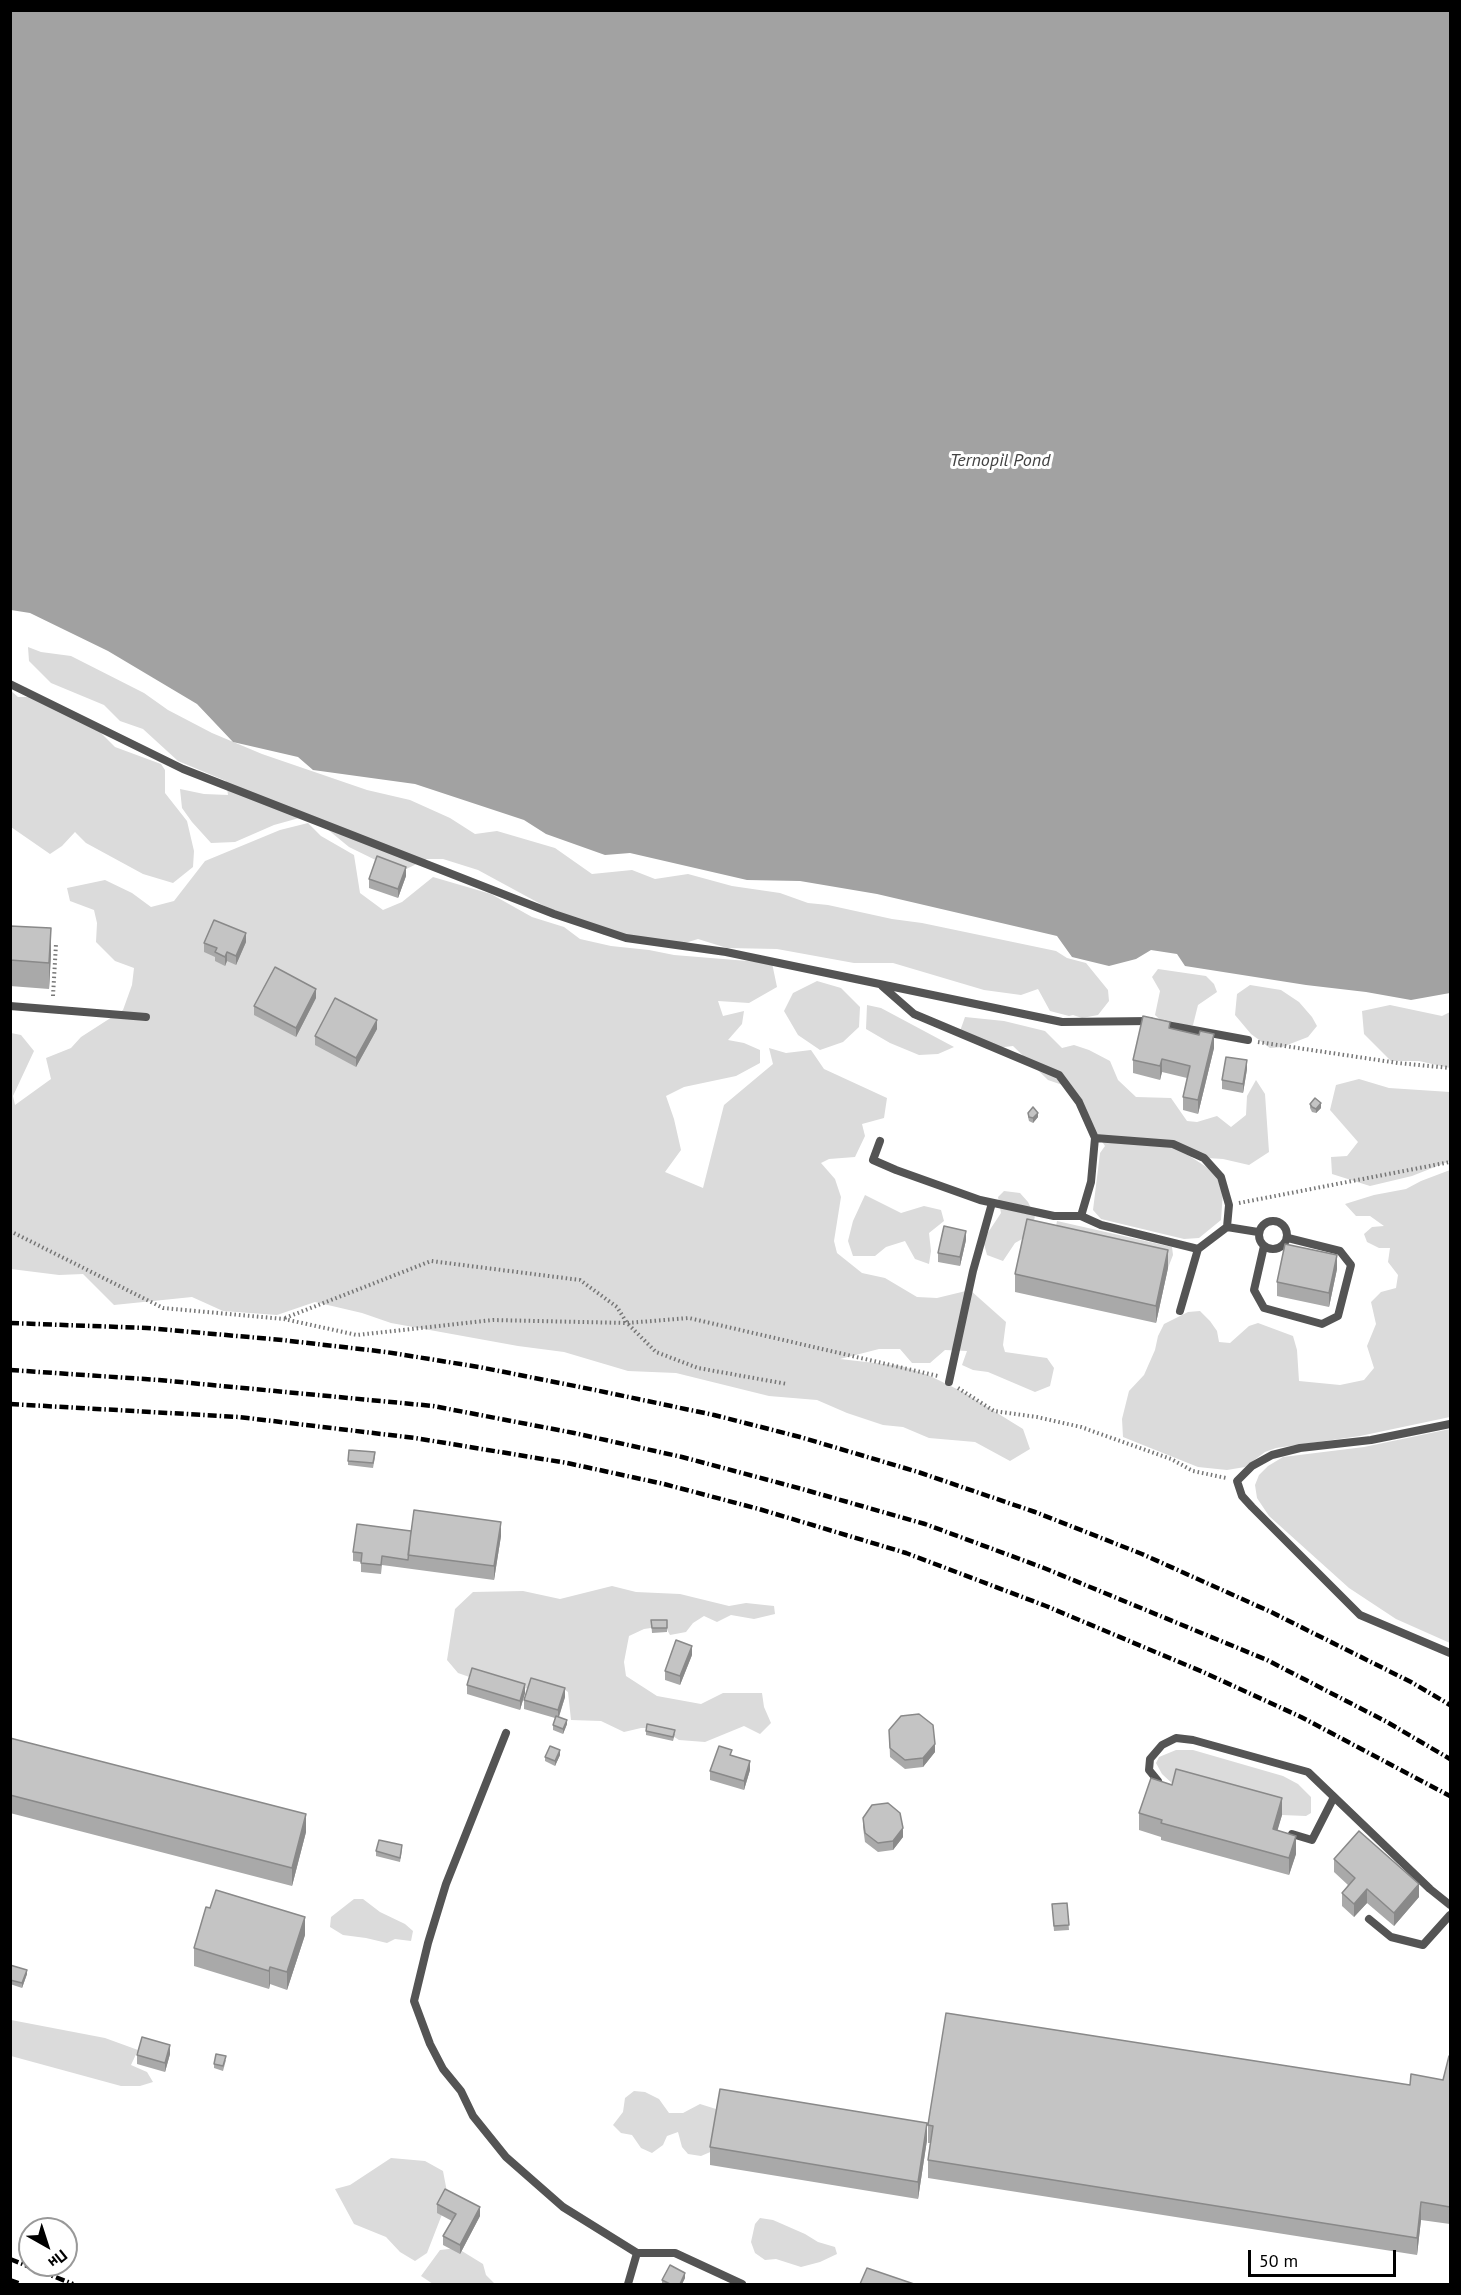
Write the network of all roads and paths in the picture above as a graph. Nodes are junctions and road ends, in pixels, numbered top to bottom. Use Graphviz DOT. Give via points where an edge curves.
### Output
graph roads {
  1 [pos="10,684"];
  2 [pos="56,944"];
  3 [pos="881,986"];
  4 [pos="10,1005"];
  5 [pos="53,1009"];
  6 [pos="146,1017"];
  7 [pos="1248,1040"];
  8 [pos="1450,1068"];
  9 [pos="1095,1138"];
  10 [pos="880,1141"];
  11 [pos="1450,1162"];
  12 [pos="992,1203"];
  13 [pos="1229,1205"];
  14 [pos="1081,1216"];
  15 [pos="1227,1227"];
  16 [pos="10,1231"];
  17 [pos="1258,1232"];
  18 [pos="1288,1238"];
  19 [pos="1264,1246"];
  20 [pos="1198,1249"];
  21 [pos="1180,1311"];
  22 [pos="284,1319"];
  23 [pos="627,1323"];
  24 [pos="949,1382"];
  25 [pos="787,1384"];
  26 [pos="1450,1424"];
  27 [pos="1237,1481"];
  28 [pos="1450,1653"];
  29 [pos="506,1733"];
  30 [pos="1158,1781"];
  31 [pos="1334,1797"];
  32 [pos="1292,1834"];
  33 [pos="1450,1905"];
  34 [pos="1450,1915"];
  35 [pos="1369,1919"];
  36 [pos="637,2253"];
  37 [pos="628,2284"];
  38 [pos="742,2284"];
  1 -- 3 [label="lane" via="183,769 554,914 626,938 726,952"];
  2 -- 5 [label="path"];
  3 -- 7 [label="lane" via="1062,1022 1145,1020"];
  3 -- 9 [label="lane" via="914,1014 1059,1075 1079,1102"];
  4 -- 5 [label="lane"];
  5 -- 6 [label="lane"];
  7 -- 8 [label="path"];
  9 -- 13 [label="lane" via="1173,1144 1204,1158 1221,1177"];
  9 -- 14 [label="lane" via="1091,1182"];
  10 -- 12 [label="lane" via="873,1160"];
  11 -- 13 [label="path"];
  12 -- 14 [label="lane" via="1054,1216"];
  12 -- 24 [label="lane"];
  13 -- 15 [label="lane"];
  14 -- 20 [label="lane" via="1101,1225"];
  15 -- 17 [label="lane"];
  15 -- 20 [label="lane"];
  16 -- 22 [label="path" via="163,1308"];
  17 -- 18 [label="lane" via="1264,1222 1276,1220 1286,1226"];
  17 -- 19 [label="lane"];
  18 -- 19 [label="lane" via="1282,1248 1270,1250"];
  18 -- 19 [label="lane" via="1340,1251 1351,1265 1338,1316 1322,1324 1264,1308 1254,1290"];
  20 -- 21 [label="lane"];
  22 -- 23 [label="path" via="357,1335 493,1320"];
  22 -- 23 [label="path" via="431,1261 580,1280 617,1307"];
  23 -- 24 [label="path" via="689,1318"];
  23 -- 25 [label="path" via="656,1352 666,1356 698,1368"];
  24 -- 27 [label="path" via="993,1411 1080,1427 1171,1459 1193,1471"];
  26 -- 27 [label="lane" via="1272,1455 1252,1466"];
  27 -- 28 [label="lane" via="1242,1496 1360,1615"];
  29 -- 36 [label="lane" via="446,1884 414,2001 443,2068 461,2091 473,2116 506,2157 563,2207"];
  30 -- 31 [label="lane" via="1149,1770 1150,1759 1162,1745 1176,1738 1308,1772"];
  31 -- 32 [label="lane" via="1312,1840"];
  31 -- 33 [label="lane"];
  34 -- 35 [label="lane" via="1423,1946 1392,1937"];
  36 -- 37 [label="lane"];
  36 -- 38 [label="lane" via="675,2253"];
}
